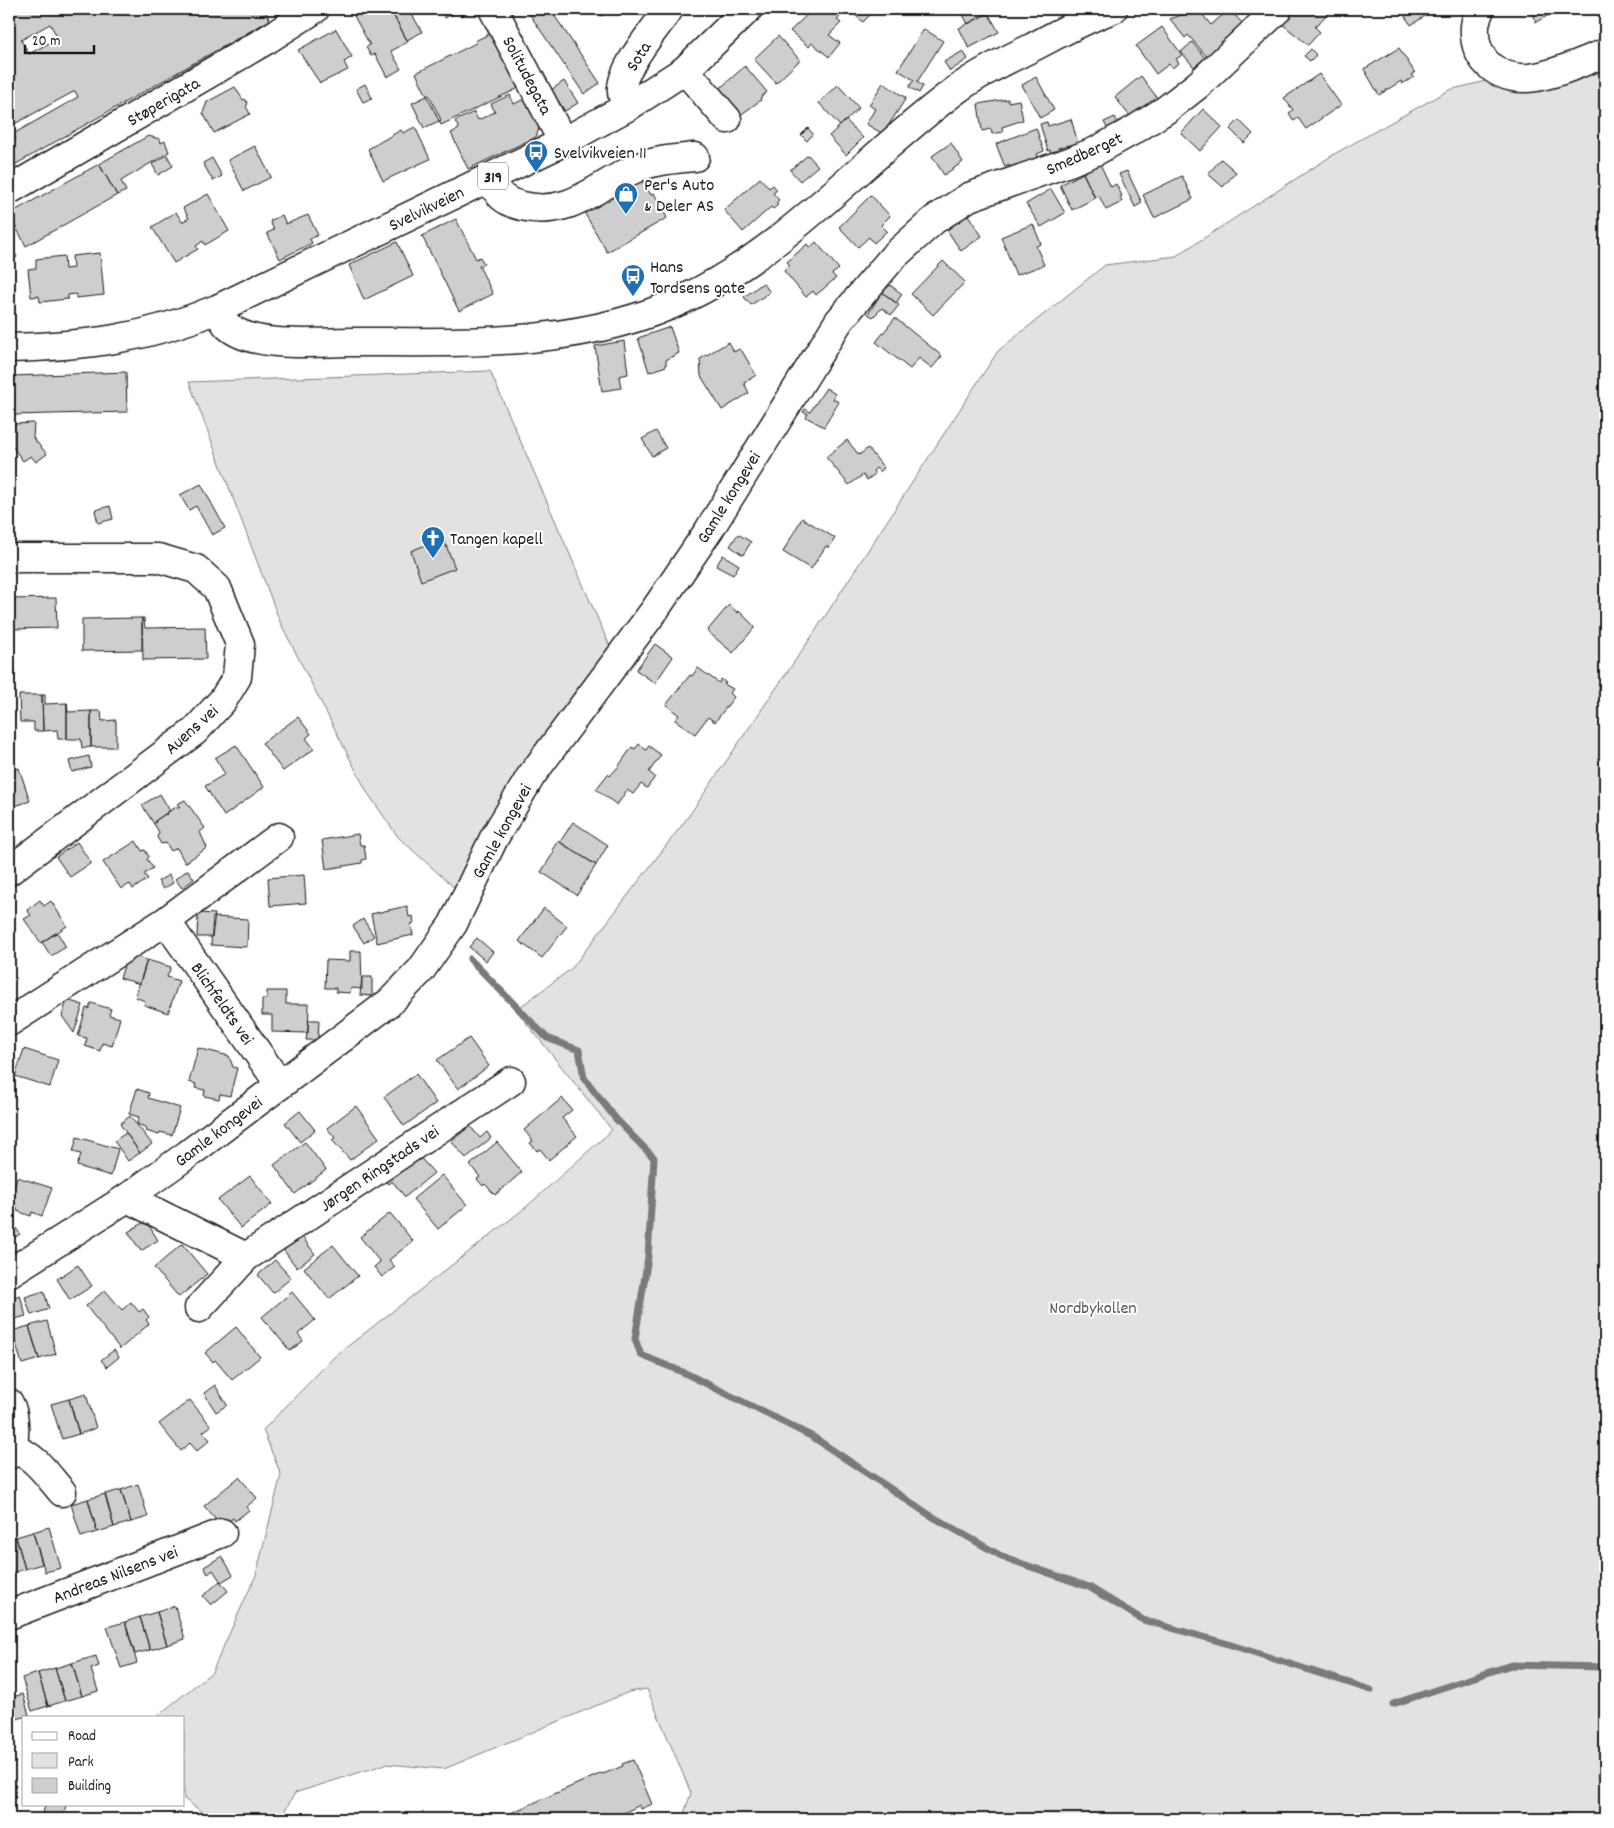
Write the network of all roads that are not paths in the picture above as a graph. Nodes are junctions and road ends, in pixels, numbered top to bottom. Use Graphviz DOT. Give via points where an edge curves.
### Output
graph roads {
  1 [pos="315,9"];
  2 [pos="493,9"];
  3 [pos="669,9"];
  4 [pos="748,9"];
  5 [pos="1113,9"];
  6 [pos="1278,9"];
  7 [pos="1480,9"];
  8 [pos="1605,53"];
  9 [pos="685,70"];
  10 [pos="629,106"];
  11 [pos="727,119"];
  12 [pos="563,142"];
  13 [pos="695,157"];
  14 [pos="489,178"];
  15 [pos="9,190"];
  16 [pos="876,274"];
  17 [pos="217,309"];
  18 [pos="9,348"];
  19 [pos="9,558"];
  20 [pos="279,837"];
  21 [pos="9,871"];
  22 [pos="166,921"];
  23 [pos="9,1022"];
  24 [pos="511,1081"];
  25 [pos="280,1085"];
  26 [pos="127,1198"];
  27 [pos="246,1257"];
  28 [pos="9,1273"];
  29 [pos="199,1308"];
  30 [pos="9,1403"];
  31 [pos="11,1451"];
  32 [pos="62,1492"];
  33 [pos="222,1533"];
  34 [pos="9,1615"];
  1 -- 15 [label="main road, Støperigata"];
  2 -- 12 [label="main road, Solitudegata"];
  3 -- 10 [label="main road, Sota" via="628,68 622,94"];
  4 -- 9 [label="main road, Svelvikveien / 319"];
  5 -- 17 [label="main road" via="1070,27 979,75 752,258 684,299 642,316 583,331 501,340 333,342 254,339 228,326"];
  6 -- 16 [label="main road, Smedberget" via="1199,84 1167,109 1096,151 969,197 934,220"];
  7 -- 8 [label="main road" via="1475,27 1476,47 1486,65 1504,77 1535,78"];
  9 -- 10 [label="main road, Svelvikveien / 319"];
  9 -- 11 [label="main road"];
  10 -- 12 [label="main road, Svelvikveien / 319"];
  12 -- 14 [label="main road, Svelvikveien / 319"];
  13 -- 14 [label="main road" via="662,160 638,167 565,206 537,210 511,203 497,194"];
  14 -- 17 [label="main road, Svelvikveien / 319"];
  16 -- 25 [label="main road, Gamle kongevei" via="810,365 709,530 654,611 532,776 494,838 431,959 390,1002"];
  17 -- 18 [label="main road, 319" via="174,326 119,340"];
  19 -- 21 [label="main road, Auens vei" via="158,558 196,569 217,588 240,644 237,677 223,700 195,731"];
  20 -- 22 [label="main road"];
  22 -- 23 [label="main road"];
  22 -- 25 [label="main road, Blichfeldts vei"];
  24 -- 27 [label="main road, Jørgen Ringstads vei"];
  25 -- 26 [label="main road, Gamle kongevei"];
  26 -- 27 [label="main road"];
  26 -- 28 [label="main road, Gamle kongevei"];
  27 -- 29 [label="main road, Jørgen Ringstads vei"];
  30 -- 31 [label="main road" via="14,1410"];
  31 -- 32 [label="main road" via="22,1452 34,1460"];
  33 -- 34 [label="main road, Andreas Nilsens vei"];
}
